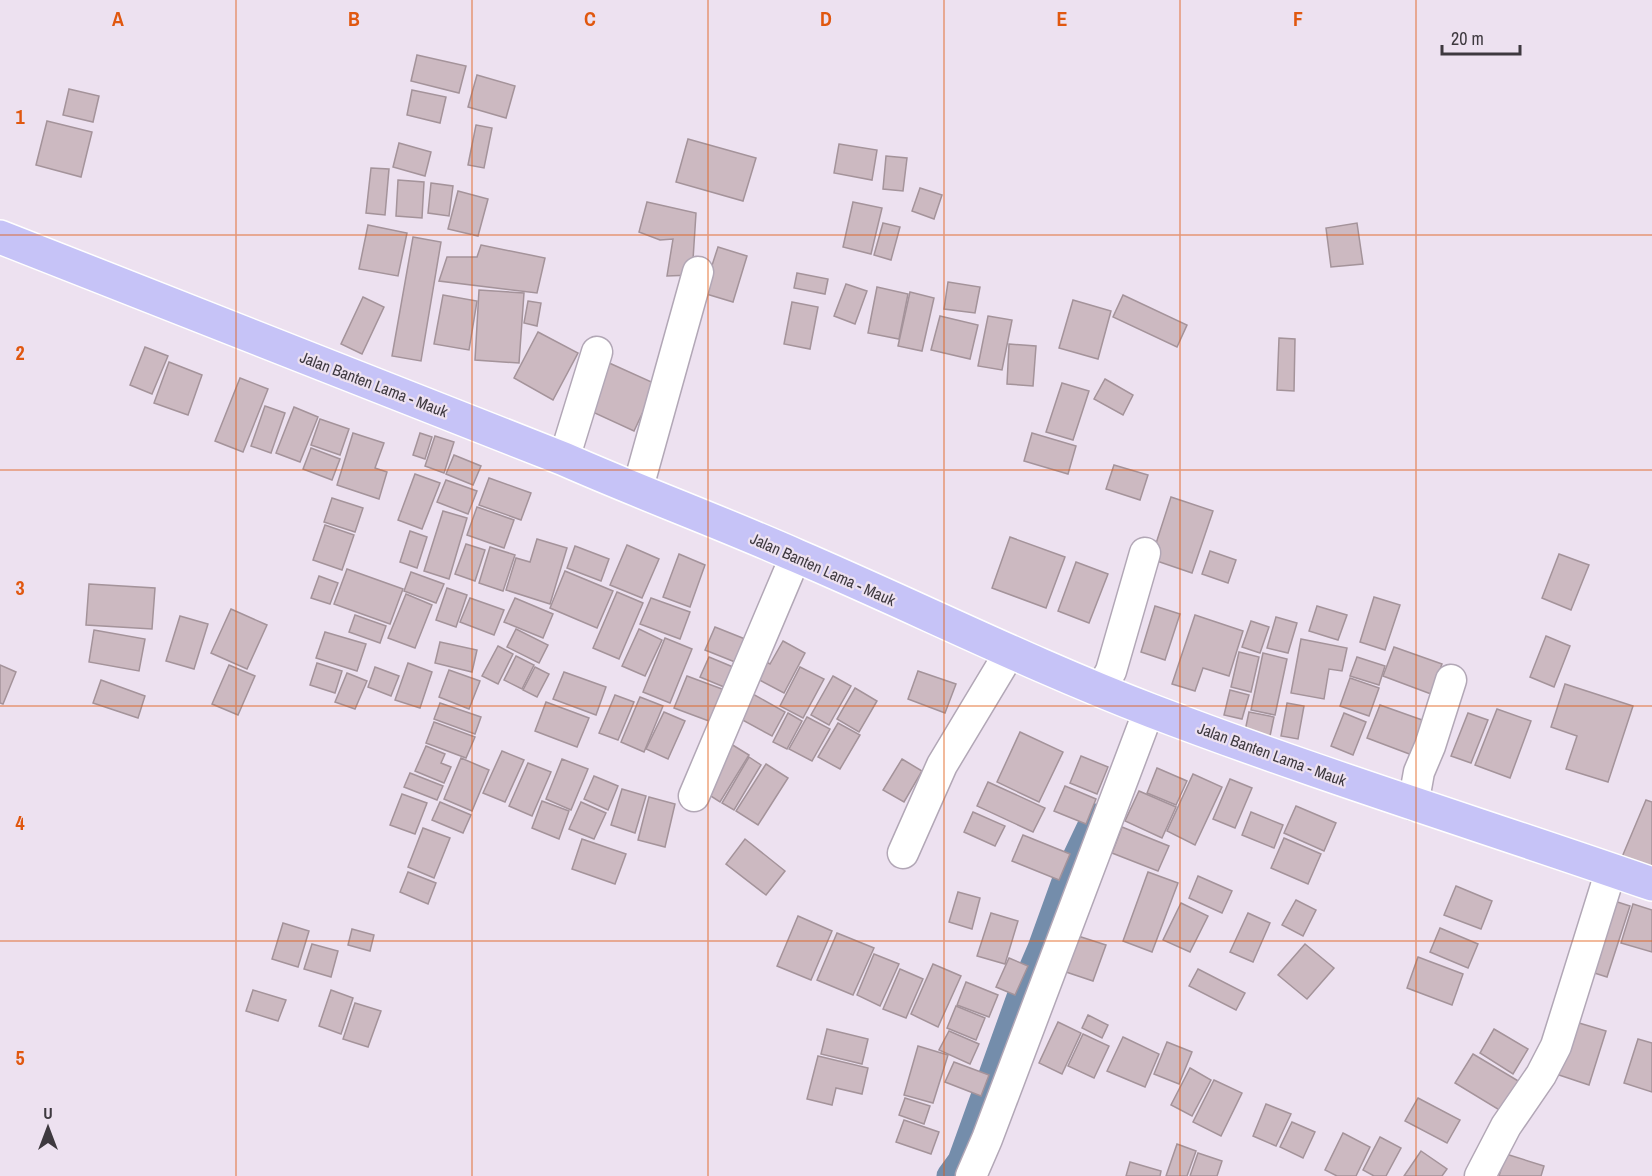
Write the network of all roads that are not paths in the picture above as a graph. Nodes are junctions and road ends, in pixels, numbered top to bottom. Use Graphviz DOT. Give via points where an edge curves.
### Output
graph roads {
  1 [pos="0,237"];
  2 [pos="698,272"];
  3 [pos="597,352"];
  4 [pos="564,459"];
  5 [pos="637,491"];
  6 [pos="1145,553"];
  7 [pos="796,555"];
  8 [pos="1010,652"];
  9 [pos="1451,680"];
  10 [pos="1101,689"];
  11 [pos="1149,710"];
  12 [pos="694,796"];
  13 [pos="1413,805"];
  14 [pos="903,853"];
  15 [pos="1611,870"];
  16 [pos="1652,884"];
  17 [pos="971,1176"];
  18 [pos="1480,1176"];
  1 -- 4 [label="main road, Jalan Banten Lama - Mauk"];
  2 -- 5 [label="street"];
  3 -- 4 [label="street"];
  4 -- 5 [label="main road, Jalan Banten Lama - Mauk"];
  5 -- 7 [label="main road, Jalan Banten Lama - Mauk"];
  6 -- 10 [label="street" via="1111,671"];
  7 -- 8 [label="main road, Jalan Banten Lama - Mauk"];
  7 -- 12 [label="street"];
  8 -- 10 [label="main road, Jalan Banten Lama - Mauk"];
  8 -- 14 [label="street" via="942,765"];
  9 -- 13 [label="street" via="1419,772"];
  10 -- 11 [label="main road, Jalan Banten Lama - Mauk"];
  11 -- 13 [label="main road, Jalan Banten Lama - Mauk"];
  11 -- 17 [label="street"];
  13 -- 15 [label="main road, Jalan Banten Lama - Mauk"];
  15 -- 16 [label="main road, Jalan Banten Lama - Mauk"];
  15 -- 18 [label="street" via="1556,1046"];
}
